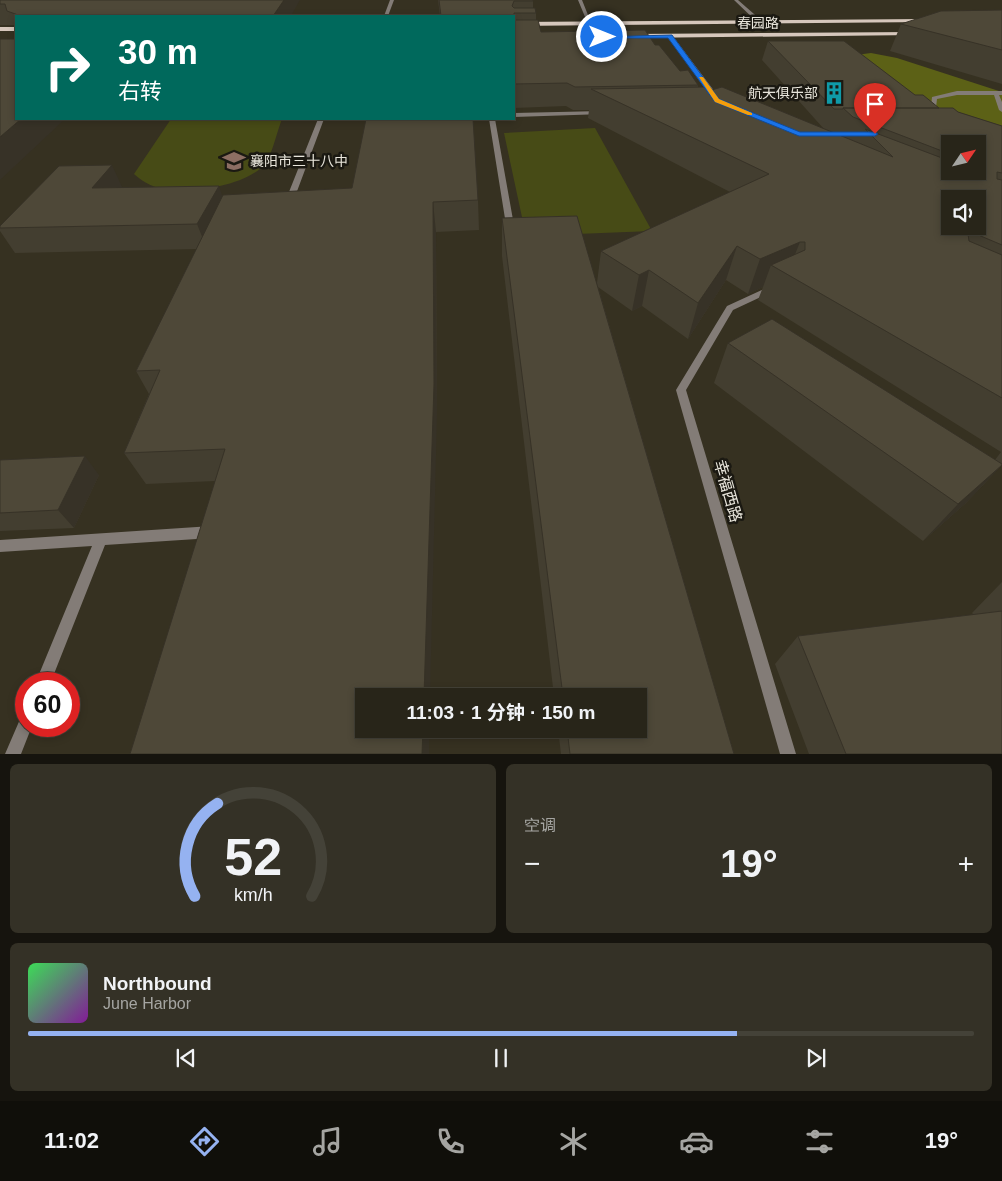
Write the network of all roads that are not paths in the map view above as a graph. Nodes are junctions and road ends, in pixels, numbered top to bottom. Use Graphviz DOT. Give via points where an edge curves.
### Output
graph roads {
  1 [pos="392,0"];
  2 [pos="580,0"];
  3 [pos="736,0"];
  4 [pos="386,15"];
  5 [pos="934,21"];
  6 [pos="760,22"];
  7 [pos="515,24"];
  8 [pos="590,24"];
  9 [pos="0,29"];
  10 [pos="15,29"];
  11 [pos="922,34"];
  12 [pos="631,36"];
  13 [pos="670,36"];
  14 [pos="999,93"];
  15 [pos="717,100"];
  16 [pos="710,104"];
  17 [pos="726,104"];
  18 [pos="1002,110"];
  19 [pos="610,113"];
  20 [pos="515,115"];
  21 [pos="321,120"];
  22 [pos="492,120"];
  23 [pos="938,124"];
  24 [pos="289,203"];
  25 [pos="513,241"];
  26 [pos="787,282"];
  27 [pos="102,539"];
  28 [pos="210,541"];
  29 [pos="0,546"];
  30 [pos="47,672"];
  31 [pos="20,737"];
  32 [pos="13,754"];
  33 [pos="788,754"];
  1 -- 4 [label="street"];
  2 -- 8 [label="street"];
  3 -- 6 [label="street"];
  5 -- 6 [label="main road, 春园路"];
  6 -- 8 [label="main road, 春园路"];
  7 -- 8 [label="main road, 春园路"];
  9 -- 10 [label="main road"];
  11 -- 13 [label="main road, 春园路"];
  12 -- 13 [label="main road, 春园路"];
  13 -- 15 [label="street"];
  14 -- 18 [label="street"];
  14 -- 23 [label="street" via="957,93 934,98 931,119"];
  15 -- 16 [label="street"];
  15 -- 17 [label="street"];
  19 -- 20 [label="street"];
  21 -- 24 [label="street"];
  22 -- 25 [label="street"];
  26 -- 33 [label="street, 幸福西路" via="730,308 682,390"];
  27 -- 28 [label="street" via="213,532"];
  27 -- 29 [label="street"];
  27 -- 30 [label="street"];
  31 -- 32 [label="street"];
}
